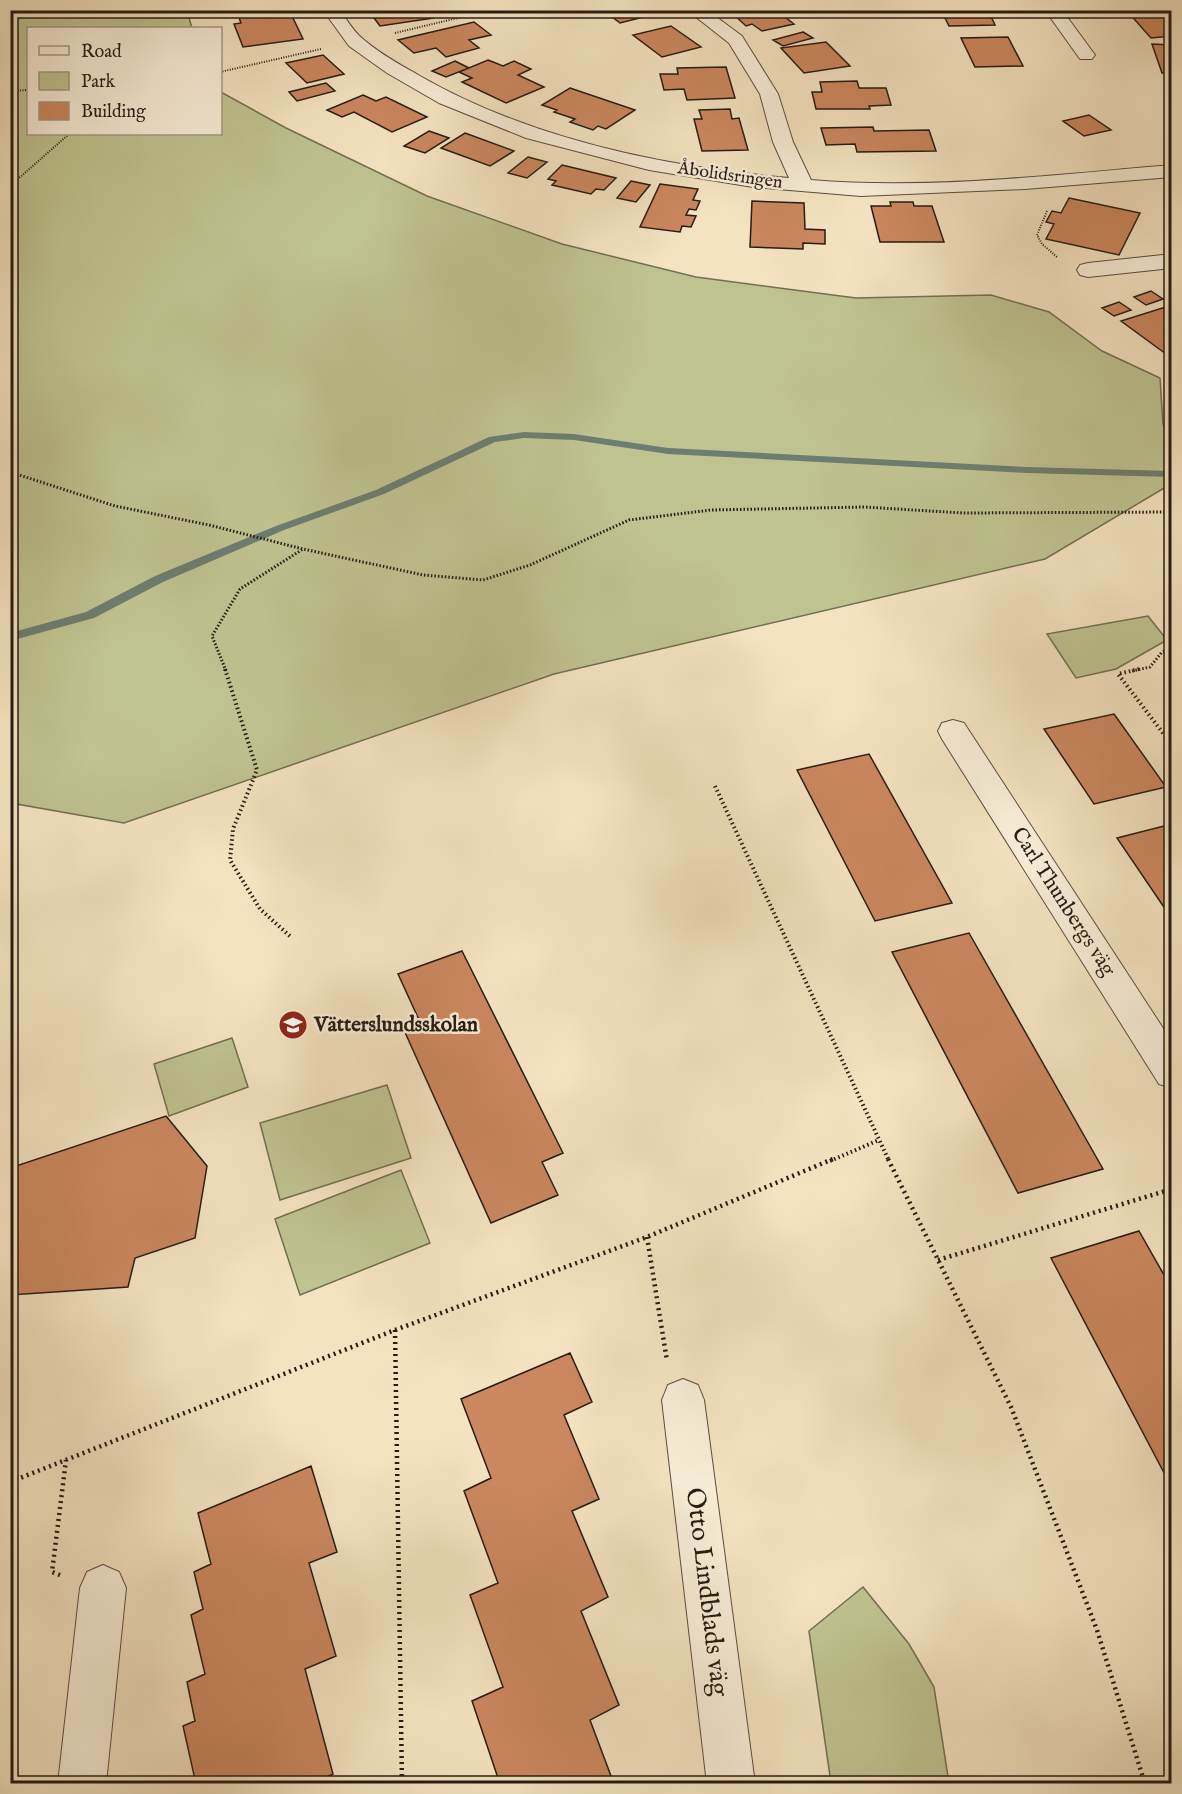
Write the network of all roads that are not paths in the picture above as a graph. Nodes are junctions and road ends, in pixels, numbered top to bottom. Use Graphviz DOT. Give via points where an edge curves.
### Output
graph roads {
  1 [pos="331,10"];
  2 [pos="695,10"];
  3 [pos="1053,10"];
  4 [pos="1086,56"];
  5 [pos="1172,171"];
  6 [pos="803,185"];
  7 [pos="1172,261"];
  8 [pos="1088,270"];
  9 [pos="953,731"];
  10 [pos="1172,1073"];
  11 [pos="683,1400"];
  12 [pos="103,1588"];
  13 [pos="82,1784"];
  14 [pos="731,1784"];
  1 -- 6 [label="street, Åbolidsringen" via="356,42 394,69 447,99 533,134 649,164"];
  2 -- 6 [label="street" via="736,40 769,94 783,142"];
  3 -- 4 [label="street"];
  5 -- 6 [label="street, Åbolidsringen" via="920,188 861,190"];
  7 -- 8 [label="street"];
  9 -- 10 [label="street, Carl Thunbergs väg"];
  11 -- 14 [label="street, Otto Lindblads väg"];
  12 -- 13 [label="street"];
}
